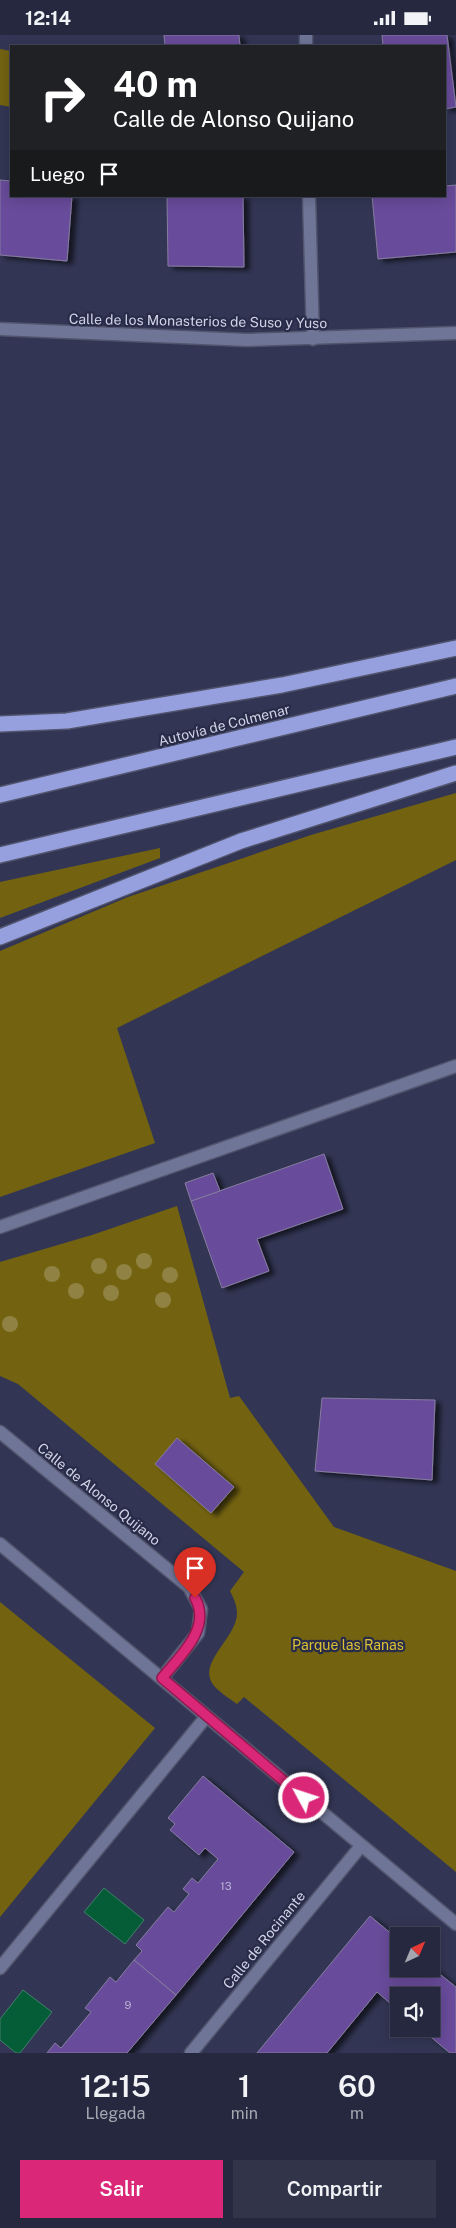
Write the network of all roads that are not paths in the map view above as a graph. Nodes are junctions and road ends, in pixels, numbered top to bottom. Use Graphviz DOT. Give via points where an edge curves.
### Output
graph roads {
  1 [pos="309,197"];
  2 [pos="0,329"];
  3 [pos="456,333"];
  4 [pos="313,339"];
  5 [pos="456,648"];
  6 [pos="456,686"];
  7 [pos="0,725"];
  8 [pos="456,747"];
  9 [pos="456,773"];
  10 [pos="0,795"];
  11 [pos="0,855"];
  12 [pos="0,937"];
  13 [pos="456,1066"];
  14 [pos="0,1227"];
  15 [pos="0,1432"];
  16 [pos="0,1544"];
  17 [pos="162,1678"];
  18 [pos="206,1717"];
  19 [pos="361,1846"];
  20 [pos="456,1924"];
  21 [pos="0,1968"];
  22 [pos="191,2053"];
  1 -- 4 [label="street"];
  2 -- 4 [label="street, Calle de los Monasterios de Suso y Yuso"];
  3 -- 4 [label="street, Calle de los Monasterios de Suso y Yuso"];
  5 -- 7 [label="highway" via="282,685 87,718"];
  6 -- 10 [label="highway, Autovía de Colmenar"];
  8 -- 11 [label="highway"];
  9 -- 12 [label="highway" via="241,841"];
  13 -- 14 [label="street"];
  15 -- 17 [label="street, Calle de Alonso Quijano" via="189,1587 201,1609 198,1633"];
  16 -- 17 [label="street"];
  17 -- 18 [label="street"];
  18 -- 19 [label="street"];
  18 -- 21 [label="street"];
  19 -- 20 [label="street"];
  19 -- 22 [label="street, Calle de Rocinante"];
}
